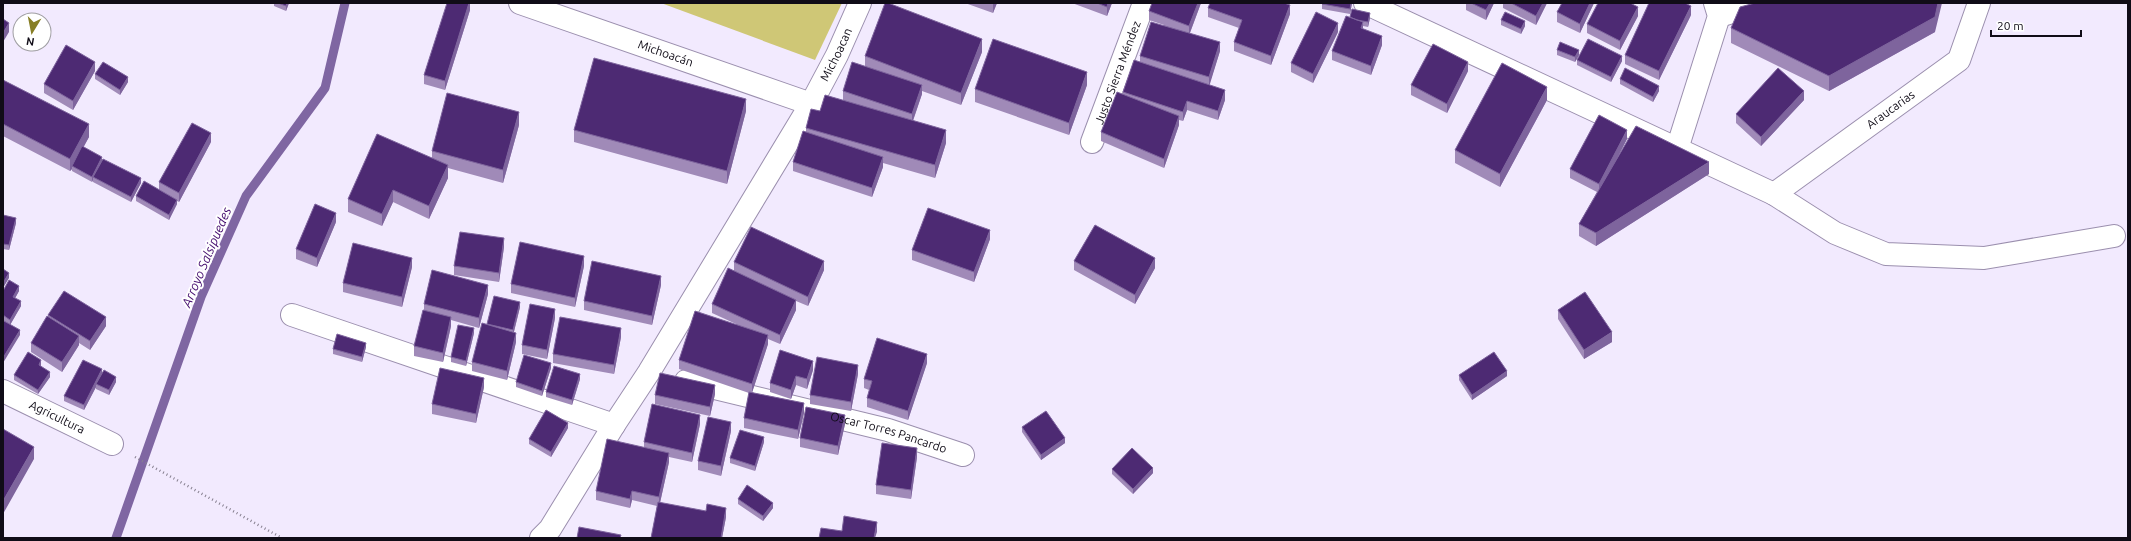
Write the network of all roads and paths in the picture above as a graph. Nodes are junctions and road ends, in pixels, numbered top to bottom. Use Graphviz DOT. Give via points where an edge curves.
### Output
graph roads {
  1 [pos="520,3"];
  2 [pos="860,3"];
  3 [pos="1144,3"];
  4 [pos="1366,3"];
  5 [pos="1763,3"];
  6 [pos="1979,3"];
  7 [pos="1717,10"];
  8 [pos="811,104"];
  9 [pos="1092,142"];
  10 [pos="1677,149"];
  11 [pos="1774,194"];
  12 [pos="2114,236"];
  13 [pos="292,315"];
  14 [pos="650,372"];
  15 [pos="3,391"];
  16 [pos="614,425"];
  17 [pos="112,444"];
  18 [pos="963,455"];
  19 [pos="282,538"];
  20 [pos="542,538"];
  1 -- 8 [label="street, Michoacán"];
  2 -- 8 [label="street, Michoacan" via="837,55"];
  3 -- 9 [label="street, Justo Sierra Méndez"];
  4 -- 10 [label="street"];
  5 -- 7 [label="street"];
  6 -- 11 [label="street, Araucarias" via="1959,60"];
  7 -- 10 [label="street"];
  8 -- 14 [label="street"];
  10 -- 11 [label="street"];
  11 -- 12 [label="street" via="1835,233 1886,254 1984,258"];
  13 -- 16 [label="street"];
  14 -- 16 [label="street"];
  14 -- 18 [label="street, Oscar Torres Pancardo" via="888,430"];
  15 -- 17 [label="street, Agricultura"];
  16 -- 20 [label="street"];
  17 -- 19 [label="path"];
}
